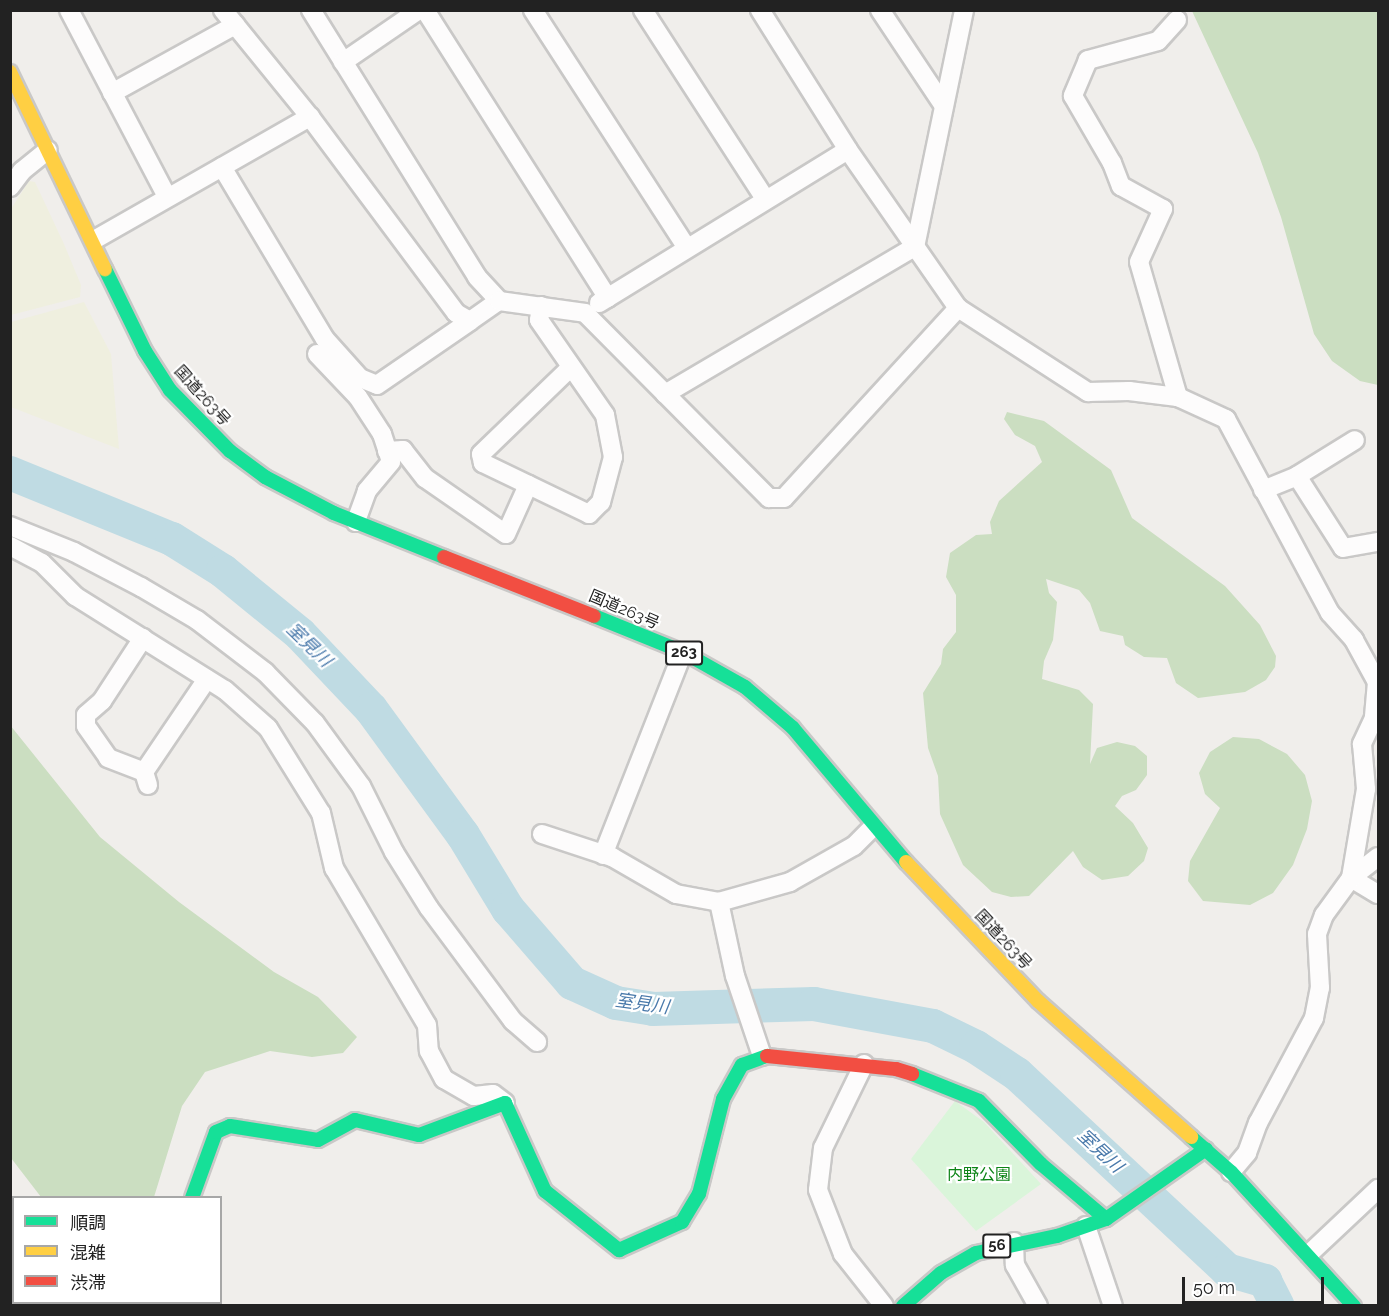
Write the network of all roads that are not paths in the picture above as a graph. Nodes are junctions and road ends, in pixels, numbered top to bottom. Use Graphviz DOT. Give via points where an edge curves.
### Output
graph roads {
  1 [pos="69,10"];
  2 [pos="223,10"];
  3 [pos="311,10"];
  4 [pos="419,10"];
  5 [pos="425,10"];
  6 [pos="533,10"];
  7 [pos="643,10"];
  8 [pos="760,10"];
  9 [pos="880,10"];
  10 [pos="964,10"];
  11 [pos="1177,20"];
  12 [pos="235,25"];
  13 [pos="343,62"];
  14 [pos="10,72"];
  15 [pos="112,93"];
  16 [pos="944,106"];
  17 [pos="310,117"];
  18 [pos="48,150"];
  19 [pos="848,150"];
  20 [pos="222,166"];
  21 [pos="10,187"];
  22 [pos="167,197"];
  23 [pos="766,200"];
  24 [pos="94,240"];
  25 [pos="915,247"];
  26 [pos="687,248"];
  27 [pos="608,298"];
  28 [pos="499,301"];
  29 [pos="541,306"];
  30 [pos="958,308"];
  31 [pos="585,313"];
  32 [pos="470,321"];
  33 [pos="316,354"];
  34 [pos="570,368"];
  35 [pos="665,394"];
  36 [pos="1178,397"];
  37 [pos="1355,440"];
  38 [pos="387,451"];
  39 [pos="1297,476"];
  40 [pos="528,485"];
  41 [pos="1263,490"];
  42 [pos="356,522"];
  43 [pos="10,526"];
  44 [pos="1378,542"];
  45 [pos="10,546"];
  46 [pos="143,638"];
  47 [pos="682,652"];
  48 [pos="207,679"];
  49 [pos="873,827"];
  50 [pos="542,834"];
  51 [pos="603,855"];
  52 [pos="1378,857"];
  53 [pos="1351,878"];
  54 [pos="1378,894"];
  55 [pos="719,902"];
  56 [pos="537,1042"];
  57 [pos="762,1056"];
  58 [pos="864,1064"];
  59 [pos="505,1103"];
  60 [pos="1206,1149"];
  61 [pos="1231,1172"];
  62 [pos="1378,1189"];
  63 [pos="192,1196"];
  64 [pos="1106,1219"];
  65 [pos="1086,1226"];
  66 [pos="1014,1242"];
  67 [pos="1309,1254"];
  68 [pos="884,1305"];
  69 [pos="903,1305"];
  70 [pos="1038,1305"];
  71 [pos="1113,1305"];
  72 [pos="1354,1305"];
  1 -- 15 [label="street"];
  2 -- 12 [label="street"];
  3 -- 13 [label="street"];
  4 -- 13 [label="street"];
  5 -- 27 [label="street"];
  6 -- 26 [label="street"];
  7 -- 23 [label="street"];
  8 -- 19 [label="street"];
  9 -- 16 [label="street"];
  10 -- 16 [label="street"];
  11 -- 36 [label="street" via="1158,41 1088,60 1073,96 1112,162 1121,186 1163,209 1139,262"];
  12 -- 15 [label="street"];
  12 -- 17 [label="street"];
  13 -- 28 [label="street" via="477,277"];
  14 -- 18 [label="main road, 国道263号 / 263"];
  15 -- 22 [label="street"];
  16 -- 25 [label="street"];
  17 -- 20 [label="street"];
  17 -- 32 [label="street" via="456,313"];
  18 -- 21 [label="street" via="22,171"];
  18 -- 24 [label="main road, 国道263号 / 263"];
  19 -- 23 [label="street"];
  19 -- 25 [label="street"];
  20 -- 22 [label="street"];
  20 -- 32 [label="street" via="325,339 360,378 377,385"];
  22 -- 24 [label="street"];
  23 -- 26 [label="street"];
  24 -- 42 [label="main road, 国道263号 / 263" via="145,351 171,390 201,424 266,477"];
  25 -- 30 [label="street"];
  25 -- 35 [label="street"];
  26 -- 27 [label="street"];
  27 -- 31 [label="street"];
  28 -- 29 [label="street"];
  28 -- 32 [label="street"];
  29 -- 31 [label="street"];
  29 -- 34 [label="street" via="538,320"];
  30 -- 35 [label="street" via="784,498 769,498"];
  30 -- 36 [label="street" via="1088,392 1129,391"];
  31 -- 35 [label="street"];
  33 -- 38 [label="street" via="358,397 382,434"];
  34 -- 40 [label="street" via="481,454 483,463"];
  34 -- 40 [label="street" via="605,415 614,457 601,502 589,514"];
  36 -- 41 [label="street" via="1226,418"];
  37 -- 39 [label="street"];
  38 -- 40 [label="street" via="403,450 425,478 506,534"];
  38 -- 42 [label="street" via="391,462 367,490"];
  39 -- 41 [label="street"];
  39 -- 44 [label="street" via="1343,548"];
  41 -- 53 [label="street" via="1330,613 1354,640 1377,682 1374,718 1362,744 1366,789"];
  42 -- 47 [label="main road, 国道263号 / 263"];
  43 -- 56 [label="street" via="74,552 141,587 197,620 265,672 315,723 361,786 394,852 429,908 513,1021"];
  45 -- 46 [label="street" via="42,563 75,596"];
  46 -- 48 [label="street"];
  46 -- 48 [label="street" via="102,701 86,715 86,726 108,758 146,779"];
  47 -- 49 [label="main road, 国道263号 / 263" via="745,687 793,728"];
  47 -- 51 [label="street"];
  48 -- 59 [label="street" via="268,728 295,768 321,813 334,868 427,1025 429,1051 444,1079 474,1096 493,1094"];
  49 -- 55 [label="street" via="855,846 790,882"];
  49 -- 60 [label="main road, 国道263号 / 263" via="1038,1001"];
  50 -- 51 [label="street"];
  51 -- 55 [label="street" via="676,894"];
  52 -- 53 [label="street"];
  53 -- 54 [label="street"];
  53 -- 61 [label="street" via="1324,915 1317,934 1320,988 1314,1018 1263,1113 1247,1153"];
  55 -- 57 [label="street" via="735,976"];
  57 -- 58 [label="main road"];
  57 -- 59 [label="main road" via="742,1065 723,1099 699,1194 682,1222 619,1250 546,1191"];
  58 -- 64 [label="main road" via="907,1072 979,1101 1041,1164"];
  58 -- 68 [label="street" via="824,1148 818,1190 843,1254"];
  59 -- 63 [label="main road" via="418,1136 355,1120 318,1140 230,1126 216,1132"];
  60 -- 61 [label="main road, 国道263号 / 263"];
  60 -- 64 [label="main road, 56"];
  61 -- 67 [label="main road, 国道263号 / 263"];
  62 -- 67 [label="street"];
  64 -- 65 [label="main road, 56"];
  65 -- 66 [label="main road, 56" via="1057,1236"];
  65 -- 71 [label="street"];
  66 -- 69 [label="main road, 56" via="976,1253 941,1273"];
  66 -- 70 [label="street" via="1015,1265"];
  67 -- 72 [label="main road, 国道263号 / 263"];
}
